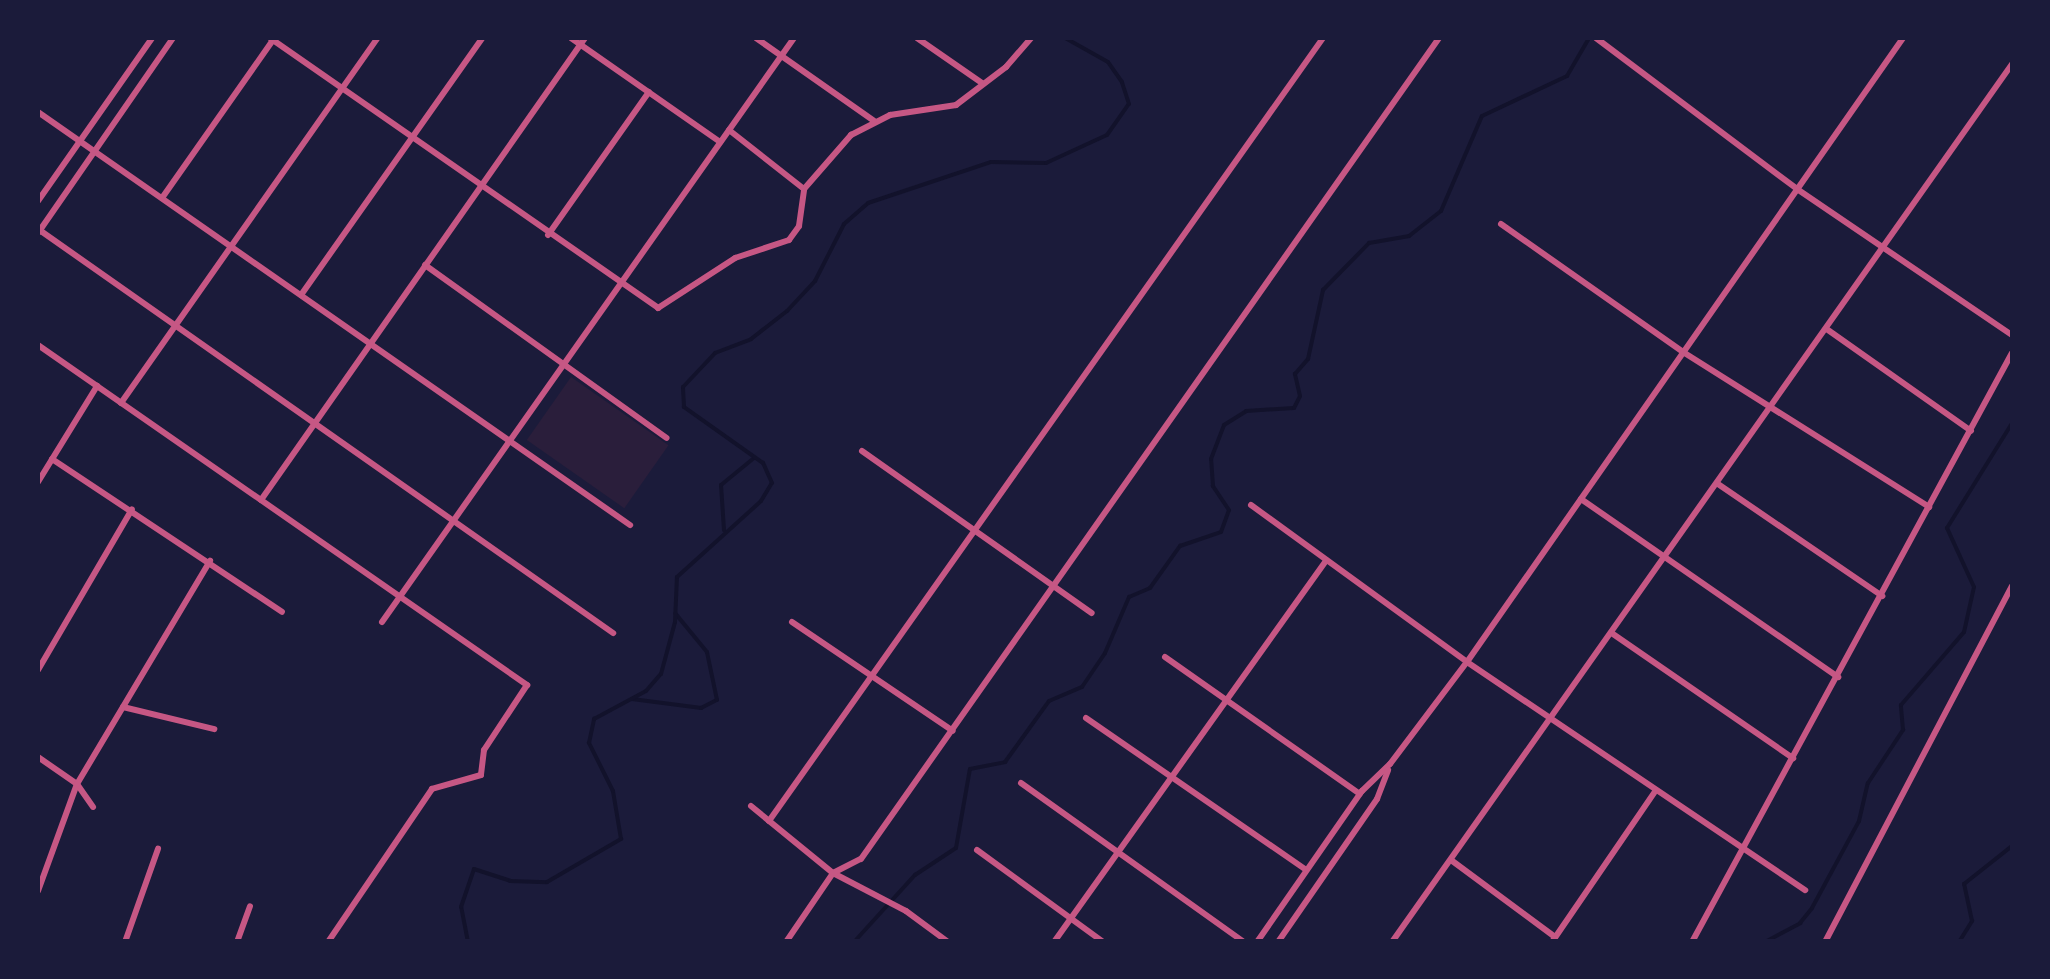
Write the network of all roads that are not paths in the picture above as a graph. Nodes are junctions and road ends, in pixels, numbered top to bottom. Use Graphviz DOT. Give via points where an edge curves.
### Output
graph roads {
  1 [pos="152,38"];
  2 [pos="173,38"];
  3 [pos="378,38"];
  4 [pos="482,38"];
  5 [pos="571,38"];
  6 [pos="756,38"];
  7 [pos="794,38"];
  8 [pos="918,38"];
  9 [pos="1030,38"];
  10 [pos="1323,38"];
  11 [pos="1439,38"];
  12 [pos="1596,38"];
  13 [pos="1903,38"];
  14 [pos="271,39"];
  15 [pos="583,41"];
  16 [pos="782,55"];
  17 [pos="2012,64"];
  18 [pos="982,83"];
  19 [pos="342,90"];
  20 [pos="649,92"];
  21 [pos="38,112"];
  22 [pos="874,121"];
  23 [pos="729,130"];
  24 [pos="413,138"];
  25 [pos="79,142"];
  26 [pos="720,142"];
  27 [pos="94,152"];
  28 [pos="480,186"];
  29 [pos="804,189"];
  30 [pos="1797,189"];
  31 [pos="162,198"];
  32 [pos="38,201"];
  33 [pos="1501,224"];
  34 [pos="38,231"];
  35 [pos="548,235"];
  36 [pos="234,247"];
  37 [pos="1885,248"];
  38 [pos="425,265"];
  39 [pos="621,284"];
  40 [pos="301,295"];
  41 [pos="178,326"];
  42 [pos="1828,330"];
  43 [pos="2012,335"];
  44 [pos="38,344"];
  45 [pos="370,344"];
  46 [pos="1683,352"];
  47 [pos="2012,353"];
  48 [pos="566,364"];
  49 [pos="97,386"];
  50 [pos="122,403"];
  51 [pos="1771,410"];
  52 [pos="317,423"];
  53 [pos="1971,432"];
  54 [pos="667,438"];
  55 [pos="510,443"];
  56 [pos="862,451"];
  57 [pos="52,459"];
  58 [pos="38,482"];
  59 [pos="1718,484"];
  60 [pos="1581,499"];
  61 [pos="262,500"];
  62 [pos="1251,505"];
  63 [pos="1930,508"];
  64 [pos="132,509"];
  65 [pos="457,522"];
  66 [pos="630,525"];
  67 [pos="974,529"];
  68 [pos="1666,558"];
  69 [pos="1326,560"];
  70 [pos="210,561"];
  71 [pos="2012,586"];
  72 [pos="1056,587"];
  73 [pos="1882,596"];
  74 [pos="398,600"];
  75 [pos="282,612"];
  76 [pos="1092,612"];
  77 [pos="382,622"];
  78 [pos="792,622"];
  79 [pos="613,632"];
  80 [pos="1612,634"];
  81 [pos="1165,658"];
  82 [pos="1467,662"];
  83 [pos="38,670"];
  84 [pos="871,676"];
  85 [pos="1838,677"];
  86 [pos="1229,702"];
  87 [pos="123,707"];
  88 [pos="1086,718"];
  89 [pos="1550,718"];
  90 [pos="214,729"];
  91 [pos="953,731"];
  92 [pos="38,757"];
  93 [pos="1793,758"];
  94 [pos="1390,764"];
  95 [pos="1174,779"];
  96 [pos="1022,782"];
  97 [pos="76,784"];
  98 [pos="1656,790"];
  99 [pos="1360,794"];
  100 [pos="751,806"];
  101 [pos="93,807"];
  102 [pos="770,821"];
  103 [pos="158,849"];
  104 [pos="1744,849"];
  105 [pos="977,850"];
  106 [pos="1120,853"];
  107 [pos="1451,860"];
  108 [pos="1306,870"];
  109 [pos="834,873"];
  110 [pos="1805,890"];
  111 [pos="38,891"];
  112 [pos="250,906"];
  113 [pos="1071,918"];
  114 [pos="934,930"];
  115 [pos="1394,938"];
  116 [pos="1554,939"];
  117 [pos="125,942"];
  118 [pos="237,942"];
  119 [pos="328,942"];
  120 [pos="786,942"];
  121 [pos="926,942"];
  122 [pos="948,942"];
  123 [pos="1054,942"];
  124 [pos="1102,942"];
  125 [pos="1244,942"];
  126 [pos="1257,942"];
  127 [pos="1278,942"];
  128 [pos="1406,942"];
  129 [pos="1692,942"];
  130 [pos="1825,942"];
  1 -- 25 [label="street"];
  2 -- 27 [label="street"];
  3 -- 19 [label="street"];
  4 -- 24 [label="street"];
  5 -- 15 [label="street"];
  6 -- 16 [label="street"];
  7 -- 16 [label="street"];
  8 -- 18 [label="street"];
  9 -- 18 [label="street"];
  10 -- 67 [label="street"];
  11 -- 72 [label="street"];
  12 -- 30 [label="street"];
  13 -- 30 [label="street"];
  14 -- 19 [label="street"];
  14 -- 31 [label="street"];
  15 -- 20 [label="street"];
  15 -- 28 [label="street"];
  16 -- 22 [label="street"];
  16 -- 23 [label="street"];
  17 -- 37 [label="street"];
  18 -- 22 [label="street" via="942,111"];
  19 -- 24 [label="street"];
  19 -- 36 [label="street"];
  20 -- 26 [label="street"];
  20 -- 35 [label="street"];
  21 -- 25 [label="street"];
  22 -- 29 [label="street" via="840,143"];
  23 -- 26 [label="street"];
  23 -- 29 [label="street"];
  24 -- 28 [label="street"];
  24 -- 40 [label="street"];
  25 -- 27 [label="street"];
  25 -- 32 [label="street"];
  26 -- 39 [label="street"];
  27 -- 31 [label="street"];
  27 -- 34 [label="street"];
  28 -- 35 [label="street"];
  28 -- 38 [label="street"];
  29 -- 39 [label="street" via="799,226 781,244 735,258 658,308"];
  30 -- 37 [label="street"];
  30 -- 46 [label="street"];
  31 -- 36 [label="street"];
  33 -- 46 [label="street"];
  34 -- 41 [label="street"];
  35 -- 39 [label="street"];
  36 -- 40 [label="street"];
  36 -- 41 [label="street"];
  37 -- 42 [label="street"];
  37 -- 43 [label="street"];
  38 -- 45 [label="street"];
  38 -- 48 [label="street"];
  39 -- 48 [label="street"];
  40 -- 45 [label="street"];
  41 -- 50 [label="street"];
  41 -- 52 [label="street"];
  42 -- 51 [label="street"];
  42 -- 53 [label="street"];
  44 -- 49 [label="street"];
  45 -- 52 [label="street"];
  45 -- 55 [label="street"];
  46 -- 51 [label="street"];
  46 -- 60 [label="street"];
  47 -- 53 [label="street"];
  48 -- 54 [label="street"];
  48 -- 55 [label="street"];
  49 -- 50 [label="street"];
  49 -- 57 [label="street"];
  50 -- 61 [label="street"];
  51 -- 59 [label="street"];
  51 -- 63 [label="street"];
  52 -- 61 [label="street"];
  52 -- 65 [label="street"];
  53 -- 63 [label="street"];
  55 -- 65 [label="street"];
  55 -- 66 [label="street"];
  56 -- 67 [label="street"];
  57 -- 58 [label="street"];
  57 -- 64 [label="street"];
  59 -- 68 [label="street"];
  59 -- 73 [label="street"];
  60 -- 68 [label="street"];
  60 -- 82 [label="street"];
  61 -- 74 [label="street"];
  62 -- 69 [label="street"];
  63 -- 73 [label="street"];
  64 -- 70 [label="street"];
  64 -- 83 [label="street"];
  65 -- 74 [label="street"];
  65 -- 79 [label="street"];
  67 -- 72 [label="street"];
  67 -- 84 [label="street"];
  68 -- 80 [label="street"];
  68 -- 85 [label="street"];
  69 -- 82 [label="street"];
  69 -- 86 [label="street"];
  70 -- 75 [label="street"];
  70 -- 87 [label="street"];
  71 -- 130 [label="street"];
  72 -- 76 [label="street"];
  72 -- 91 [label="street"];
  73 -- 85 [label="street"];
  74 -- 77 [label="street"];
  74 -- 119 [label="street" via="527,686 484,750 480,775 432,789"];
  78 -- 84 [label="street"];
  80 -- 89 [label="street"];
  80 -- 93 [label="street"];
  81 -- 86 [label="street"];
  82 -- 89 [label="street"];
  82 -- 94 [label="street"];
  84 -- 91 [label="street"];
  84 -- 102 [label="street"];
  85 -- 93 [label="street"];
  86 -- 95 [label="street"];
  86 -- 99 [label="street"];
  87 -- 90 [label="street"];
  87 -- 97 [label="street"];
  88 -- 95 [label="street"];
  89 -- 98 [label="street"];
  89 -- 107 [label="street"];
  91 -- 109 [label="street" via="861,858"];
  92 -- 97 [label="street"];
  93 -- 104 [label="street"];
  94 -- 99 [label="street"];
  94 -- 127 [label="street" via="1377,799"];
  95 -- 106 [label="street"];
  95 -- 108 [label="street"];
  96 -- 106 [label="street"];
  97 -- 101 [label="street"];
  97 -- 111 [label="street"];
  98 -- 104 [label="street"];
  98 -- 116 [label="street"];
  99 -- 108 [label="street"];
  100 -- 102 [label="street"];
  102 -- 109 [label="street"];
  103 -- 117 [label="street"];
  104 -- 110 [label="street"];
  104 -- 129 [label="street"];
  105 -- 113 [label="street"];
  106 -- 113 [label="street"];
  106 -- 125 [label="street"];
  107 -- 115 [label="street"];
  107 -- 116 [label="street"];
  108 -- 126 [label="street"];
  109 -- 114 [label="street"];
  109 -- 120 [label="street"];
  112 -- 118 [label="street"];
  113 -- 123 [label="street"];
  113 -- 124 [label="street"];
  114 -- 121 [label="street"];
  114 -- 122 [label="street"];
  115 -- 128 [label="street"];
}
